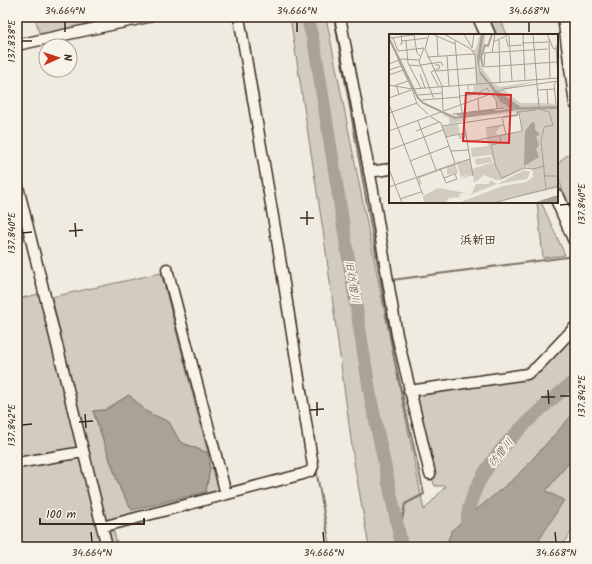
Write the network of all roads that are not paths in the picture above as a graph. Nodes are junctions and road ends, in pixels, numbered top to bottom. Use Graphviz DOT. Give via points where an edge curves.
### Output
graph roads {
  1 [pos="98,17"];
  2 [pos="148,17"];
  3 [pos="239,17"];
  4 [pos="340,17"];
  5 [pos="480,17"];
  6 [pos="563,17"];
  7 [pos="101,27"];
  8 [pos="488,34"];
  9 [pos="17,45"];
  10 [pos="575,104"];
  11 [pos="389,169"];
  12 [pos="369,172"];
  13 [pos="17,183"];
  14 [pos="558,199"];
  15 [pos="575,239"];
  16 [pos="167,269"];
  17 [pos="575,327"];
  18 [pos="409,391"];
  19 [pos="83,452"];
  20 [pos="17,463"];
  21 [pos="430,474"];
  22 [pos="226,494"];
  23 [pos="102,527"];
  24 [pos="108,547"];
  1 -- 7 [label="street"];
  2 -- 7 [label="street"];
  3 -- 22 [label="street" via="313,466 311,471 303,474"];
  4 -- 12 [label="street"];
  5 -- 8 [label="highway"];
  6 -- 10 [label="street"];
  7 -- 9 [label="street"];
  11 -- 12 [label="street"];
  12 -- 18 [label="street"];
  13 -- 19 [label="street"];
  14 -- 15 [label="highway"];
  16 -- 22 [label="street"];
  17 -- 18 [label="street" via="527,374"];
  18 -- 21 [label="street"];
  19 -- 20 [label="street"];
  19 -- 23 [label="street"];
  22 -- 23 [label="street"];
  23 -- 24 [label="street"];
}
